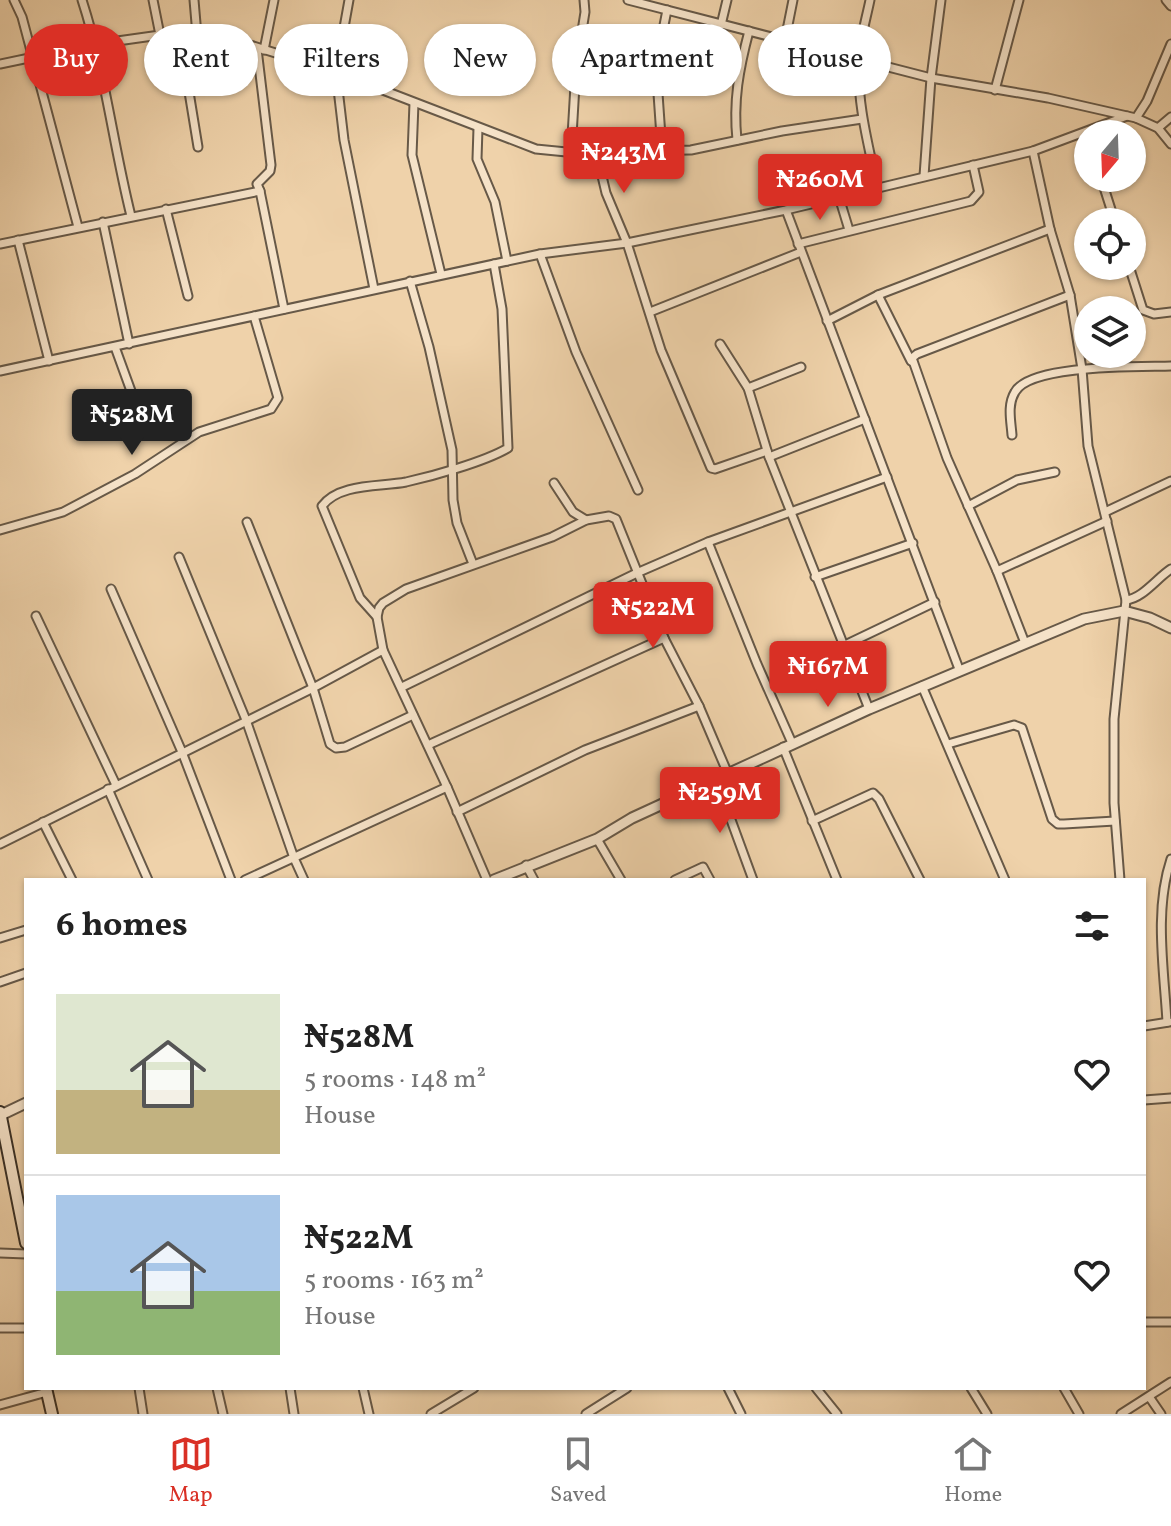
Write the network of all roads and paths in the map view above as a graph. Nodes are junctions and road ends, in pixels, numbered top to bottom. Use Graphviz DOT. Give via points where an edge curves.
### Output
graph roads {
  1 [pos="14,0"];
  2 [pos="82,0"];
  3 [pos="153,0"];
  4 [pos="194,0"];
  5 [pos="274,0"];
  6 [pos="349,0"];
  7 [pos="584,0"];
  8 [pos="628,0"];
  9 [pos="727,0"];
  10 [pos="793,0"];
  11 [pos="870,0"];
  12 [pos="941,0"];
  13 [pos="1019,0"];
  14 [pos="1166,0"];
  15 [pos="647,2"];
  16 [pos="1171,6"];
  17 [pos="667,10"];
  18 [pos="90,24"];
  19 [pos="158,24"];
  20 [pos="193,24"];
  21 [pos="343,24"];
  22 [pos="717,24"];
  23 [pos="721,24"];
  24 [pos="788,24"];
  25 [pos="865,24"];
  26 [pos="24,25"];
  27 [pos="742,30"];
  28 [pos="749,31"];
  29 [pos="758,33"];
  30 [pos="1171,44"];
  31 [pos="258,49"];
  32 [pos="261,50"];
  33 [pos="274,54"];
  34 [pos="24,60"];
  35 [pos="0,64"];
  36 [pos="891,68"];
  37 [pos="931,78"];
  38 [pos="995,90"];
  39 [pos="42,96"];
  40 [pos="106,96"];
  41 [pos="190,96"];
  42 [pos="339,96"];
  43 [pos="396,96"];
  44 [pos="860,96"];
  45 [pos="414,103"];
  46 [pos="1132,117"];
  47 [pos="1171,117"];
  48 [pos="862,119"];
  49 [pos="1125,120"];
  50 [pos="478,128"];
  51 [pos="1158,128"];
  52 [pos="737,140"];
  53 [pos="1074,140"];
  54 [pos="1171,144"];
  55 [pos="198,147"];
  56 [pos="662,151"];
  57 [pos="1033,151"];
  58 [pos="571,153"];
  59 [pos="597,155"];
  60 [pos="973,165"];
  61 [pos="924,176"];
  62 [pos="877,187"];
  63 [pos="260,191"];
  64 [pos="839,197"];
  65 [pos="166,209"];
  66 [pos="786,210"];
  67 [pos="131,216"];
  68 [pos="103,222"];
  69 [pos="78,227"];
  70 [pos="1050,229"];
  71 [pos="849,230"];
  72 [pos="18,240"];
  73 [pos="627,243"];
  74 [pos="0,244"];
  75 [pos="800,248"];
  76 [pos="540,254"];
  77 [pos="507,261"];
  78 [pos="494,264"];
  79 [pos="441,274"];
  80 [pos="1133,280"];
  81 [pos="410,281"];
  82 [pos="374,289"];
  83 [pos="878,295"];
  84 [pos="1070,295"];
  85 [pos="188,296"];
  86 [pos="284,309"];
  87 [pos="650,312"];
  88 [pos="1171,312"];
  89 [pos="254,316"];
  90 [pos="827,321"];
  91 [pos="129,344"];
  92 [pos="720,344"];
  93 [pos="115,347"];
  94 [pos="49,361"];
  95 [pos="912,363"];
  96 [pos="1171,366"];
  97 [pos="801,367"];
  98 [pos="1082,369"];
  99 [pos="0,371"];
  100 [pos="748,388"];
  101 [pos="865,419"];
  102 [pos="138,427"];
  103 [pos="1012,435"];
  104 [pos="768,454"];
  105 [pos="452,468"];
  106 [pos="1055,472"];
  107 [pos="887,477"];
  108 [pos="1171,481"];
  109 [pos="554,483"];
  110 [pos="638,490"];
  111 [pos="968,506"];
  112 [pos="790,512"];
  113 [pos="1105,512"];
  114 [pos="586,520"];
  115 [pos="1107,521"];
  116 [pos="247,522"];
  117 [pos="0,530"];
  118 [pos="708,542"];
  119 [pos="913,543"];
  120 [pos="179,557"];
  121 [pos="473,564"];
  122 [pos="1171,569"];
  123 [pos="997,571"];
  124 [pos="639,572"];
  125 [pos="815,577"];
  126 [pos="111,589"];
  127 [pos="1126,600"];
  128 [pos="935,602"];
  129 [pos="1124,611"];
  130 [pos="36,616"];
  131 [pos="377,617"];
  132 [pos="1171,628"];
  133 [pos="664,638"];
  134 [pos="1025,643"];
  135 [pos="843,646"];
  136 [pos="383,650"];
  137 [pos="959,669"];
  138 [pos="922,686"];
  139 [pos="402,687"];
  140 [pos="313,688"];
  141 [pos="699,706"];
  142 [pos="869,709"];
  143 [pos="413,715"];
  144 [pos="246,720"];
  145 [pos="948,744"];
  146 [pos="428,745"];
  147 [pos="788,745"];
  148 [pos="182,752"];
  149 [pos="728,774"];
  150 [pos="716,779"];
  151 [pos="112,787"];
  152 [pos="447,787"];
  153 [pos="457,812"];
  154 [pos="812,821"];
  155 [pos="1115,821"];
  156 [pos="43,822"];
  157 [pos="597,839"];
  158 [pos="0,844"];
  159 [pos="294,858"];
  160 [pos="1171,859"];
  161 [pos="526,865"];
  162 [pos="71,878"];
  163 [pos="147,878"];
  164 [pos="230,878"];
  165 [pos="249,878"];
  166 [pos="303,878"];
  167 [pos="486,878"];
  168 [pos="498,878"];
  169 [pos="533,878"];
  170 [pos="620,878"];
  171 [pos="679,878"];
  172 [pos="709,878"];
  173 [pos="752,878"];
  174 [pos="836,878"];
  175 [pos="919,878"];
  176 [pos="1004,878"];
  177 [pos="1120,878"];
  178 [pos="24,931"];
  179 [pos="0,938"];
  180 [pos="24,974"];
  181 [pos="0,982"];
  182 [pos="1169,1022"];
  183 [pos="1146,1026"];
  184 [pos="1171,1098"];
  185 [pos="1146,1100"];
  186 [pos="24,1104"];
  187 [pos="0,1114"];
  188 [pos="24,1182"];
  189 [pos="14,1185"];
  190 [pos="24,1233"];
  191 [pos="0,1253"];
  192 [pos="24,1254"];
  193 [pos="1146,1322"];
  194 [pos="1171,1322"];
  195 [pos="0,1328"];
  196 [pos="24,1328"];
  197 [pos="1171,1382"];
  198 [pos="47,1390"];
  199 [pos="139,1390"];
  200 [pos="217,1390"];
  201 [pos="290,1390"];
  202 [pos="363,1390"];
  203 [pos="471,1390"];
  204 [pos="624,1390"];
  205 [pos="729,1390"];
  206 [pos="818,1390"];
  207 [pos="972,1390"];
  208 [pos="1065,1390"];
  209 [pos="1150,1398"];
  210 [pos="0,1405"];
  211 [pos="52,1414"];
  212 [pos="143,1414"];
  213 [pos="223,1414"];
  214 [pos="294,1414"];
  215 [pos="369,1414"];
  216 [pos="431,1414"];
  217 [pos="586,1414"];
  218 [pos="741,1414"];
  219 [pos="837,1414"];
  220 [pos="987,1414"];
  221 [pos="1079,1414"];
  222 [pos="1121,1414"];
  223 [pos="1161,1414"];
  1 -- 26 [label="street"];
  2 -- 18 [label="street"];
  3 -- 19 [label="street"];
  4 -- 20 [label="street"];
  5 -- 32 [label="street"];
  6 -- 21 [label="street"];
  7 -- 58 [label="street"];
  8 -- 15 [label="street"];
  9 -- 23 [label="street"];
  10 -- 24 [label="street"];
  11 -- 25 [label="street"];
  12 -- 37 [label="street"];
  13 -- 38 [label="street"];
  14 -- 16 [label="street"];
  15 -- 17 [label="street"];
  17 -- 22 [label="street"];
  17 -- 56 [label="street" via="656,65"];
  27 -- 28 [label="street"];
  28 -- 29 [label="street"];
  28 -- 52 [label="street" via="736,87"];
  30 -- 46 [label="street" via="1147,101"];
  31 -- 32 [label="street"];
  32 -- 33 [label="street"];
  32 -- 63 [label="street" via="271,165 257,181"];
  34 -- 35 [label="street"];
  36 -- 37 [label="street"];
  37 -- 38 [label="street"];
  37 -- 61 [label="street"];
  38 -- 46 [label="street"];
  39 -- 69 [label="street"];
  40 -- 67 [label="street"];
  41 -- 55 [label="street"];
  42 -- 82 [label="street"];
  43 -- 45 [label="street"];
  44 -- 48 [label="street"];
  45 -- 50 [label="street"];
  45 -- 79 [label="street" via="412,155"];
  46 -- 49 [label="street"];
  46 -- 51 [label="street"];
  47 -- 51 [label="street"];
  48 -- 52 [label="street"];
  48 -- 62 [label="street"];
  50 -- 58 [label="street" via="536,149"];
  50 -- 77 [label="street" via="477,159 495,202"];
  51 -- 54 [label="street"];
  52 -- 56 [label="street"];
  53 -- 57 [label="street"];
  56 -- 59 [label="street"];
  57 -- 60 [label="street"];
  57 -- 70 [label="street"];
  58 -- 59 [label="street"];
  59 -- 73 [label="street"];
  60 -- 61 [label="street"];
  60 -- 71 [label="street" via="979,192 971,201"];
  61 -- 62 [label="street"];
  62 -- 64 [label="street"];
  63 -- 65 [label="street"];
  63 -- 86 [label="street"];
  64 -- 66 [label="street"];
  64 -- 71 [label="street"];
  65 -- 67 [label="street"];
  65 -- 85 [label="street"];
  66 -- 73 [label="street"];
  66 -- 75 [label="street"];
  67 -- 68 [label="street"];
  68 -- 69 [label="street"];
  68 -- 91 [label="street"];
  69 -- 72 [label="street"];
  70 -- 83 [label="street"];
  70 -- 84 [label="street"];
  71 -- 75 [label="street"];
  72 -- 74 [label="street"];
  72 -- 94 [label="street"];
  73 -- 76 [label="street"];
  73 -- 87 [label="street"];
  75 -- 87 [label="street"];
  75 -- 90 [label="street"];
  76 -- 77 [label="street"];
  76 -- 110 [label="street" via="576,352"];
  77 -- 78 [label="street"];
  78 -- 79 [label="street"];
  78 -- 105 [label="street" via="502,309 509,444 500,453"];
  79 -- 81 [label="street"];
  80 -- 88 [label="street" via="1143,310"];
  81 -- 82 [label="street"];
  81 -- 105 [label="street" via="429,347"];
  82 -- 86 [label="street"];
  83 -- 90 [label="street"];
  83 -- 95 [label="street"];
  84 -- 95 [label="street" via="917,354"];
  84 -- 98 [label="street"];
  86 -- 89 [label="street"];
  87 -- 104 [label="street" via="711,468"];
  89 -- 91 [label="street"];
  89 -- 117 [label="street" via="278,398 271,409 199,432 63,512"];
  90 -- 101 [label="street"];
  91 -- 93 [label="street"];
  92 -- 100 [label="street"];
  93 -- 94 [label="street"];
  93 -- 102 [label="street"];
  94 -- 99 [label="street"];
  95 -- 111 [label="street"];
  96 -- 98 [label="street"];
  97 -- 100 [label="street"];
  98 -- 103 [label="street" via="1022,384 1010,404"];
  98 -- 113 [label="street" via="1088,446"];
  100 -- 104 [label="street"];
  101 -- 104 [label="street"];
  101 -- 107 [label="street"];
  104 -- 112 [label="street"];
  105 -- 121 [label="street" via="457,523"];
  105 -- 131 [label="street" via="335,495 322,506 360,598"];
  106 -- 111 [label="street" via="1017,480"];
  107 -- 112 [label="street"];
  107 -- 119 [label="street"];
  108 -- 113 [label="street"];
  109 -- 114 [label="street" via="573,512"];
  111 -- 123 [label="street"];
  112 -- 118 [label="street"];
  112 -- 125 [label="street"];
  113 -- 115 [label="street"];
  114 -- 121 [label="street"];
  114 -- 124 [label="street" via="616,519"];
  115 -- 123 [label="street"];
  115 -- 127 [label="street"];
  116 -- 140 [label="street"];
  118 -- 124 [label="street"];
  118 -- 147 [label="street"];
  119 -- 125 [label="street"];
  119 -- 128 [label="street"];
  120 -- 144 [label="street"];
  121 -- 131 [label="street" via="406,589 383,603"];
  122 -- 127 [label="street" via="1140,596"];
  123 -- 134 [label="street"];
  124 -- 133 [label="street"];
  124 -- 139 [label="street"];
  125 -- 135 [label="street"];
  126 -- 148 [label="street"];
  127 -- 129 [label="street"];
  128 -- 135 [label="street"];
  128 -- 137 [label="street"];
  129 -- 132 [label="street"];
  129 -- 134 [label="street" via="1084,619"];
  129 -- 155 [label="street" via="1114,719"];
  130 -- 151 [label="street"];
  131 -- 136 [label="street"];
  133 -- 141 [label="street"];
  133 -- 146 [label="street"];
  134 -- 137 [label="street"];
  135 -- 142 [label="street"];
  136 -- 139 [label="street"];
  136 -- 140 [label="street"];
  137 -- 138 [label="street"];
  138 -- 142 [label="street"];
  138 -- 145 [label="street"];
  139 -- 143 [label="street"];
  140 -- 143 [label="street" via="330,744 336,748"];
  140 -- 144 [label="street"];
  141 -- 149 [label="street"];
  141 -- 153 [label="street" via="585,750"];
  142 -- 147 [label="street"];
  143 -- 146 [label="street"];
  144 -- 148 [label="street"];
  144 -- 159 [label="street"];
  145 -- 155 [label="street" via="1014,725 1022,728 1052,819 1058,824"];
  145 -- 176 [label="street"];
  146 -- 152 [label="street"];
  147 -- 149 [label="street"];
  147 -- 154 [label="street"];
  148 -- 151 [label="street"];
  148 -- 164 [label="street"];
  149 -- 150 [label="street"];
  150 -- 157 [label="street"];
  150 -- 173 [label="street"];
  151 -- 156 [label="street"];
  151 -- 163 [label="street"];
  152 -- 153 [label="street"];
  152 -- 159 [label="street"];
  153 -- 167 [label="street"];
  154 -- 174 [label="street"];
  154 -- 175 [label="street" via="873,793"];
  155 -- 177 [label="street"];
  156 -- 158 [label="street"];
  156 -- 162 [label="street"];
  157 -- 161 [label="street"];
  157 -- 170 [label="street"];
  159 -- 165 [label="street"];
  159 -- 166 [label="street"];
  160 -- 182 [label="street" via="1164,880 1162,927"];
  161 -- 168 [label="street"];
  161 -- 169 [label="street"];
  171 -- 172 [label="street" via="703,867"];
  178 -- 179 [label="street"];
  180 -- 181 [label="street"];
  182 -- 183 [label="street"];
  184 -- 185 [label="street"];
  186 -- 187 [label="street"];
  187 -- 189 [label="main road"];
  188 -- 189 [label="street"];
  189 -- 190 [label="main road"];
  191 -- 192 [label="street"];
  193 -- 194 [label="street"];
  195 -- 196 [label="street"];
  197 -- 209 [label="street"];
  198 -- 210 [label="street"];
  198 -- 211 [label="main road"];
  199 -- 212 [label="street"];
  200 -- 213 [label="street"];
  201 -- 214 [label="street"];
  202 -- 215 [label="street"];
  203 -- 216 [label="street"];
  204 -- 217 [label="street"];
  205 -- 218 [label="street"];
  206 -- 219 [label="street"];
  207 -- 220 [label="street"];
  208 -- 221 [label="street"];
  209 -- 222 [label="street"];
  209 -- 223 [label="street"];
}
